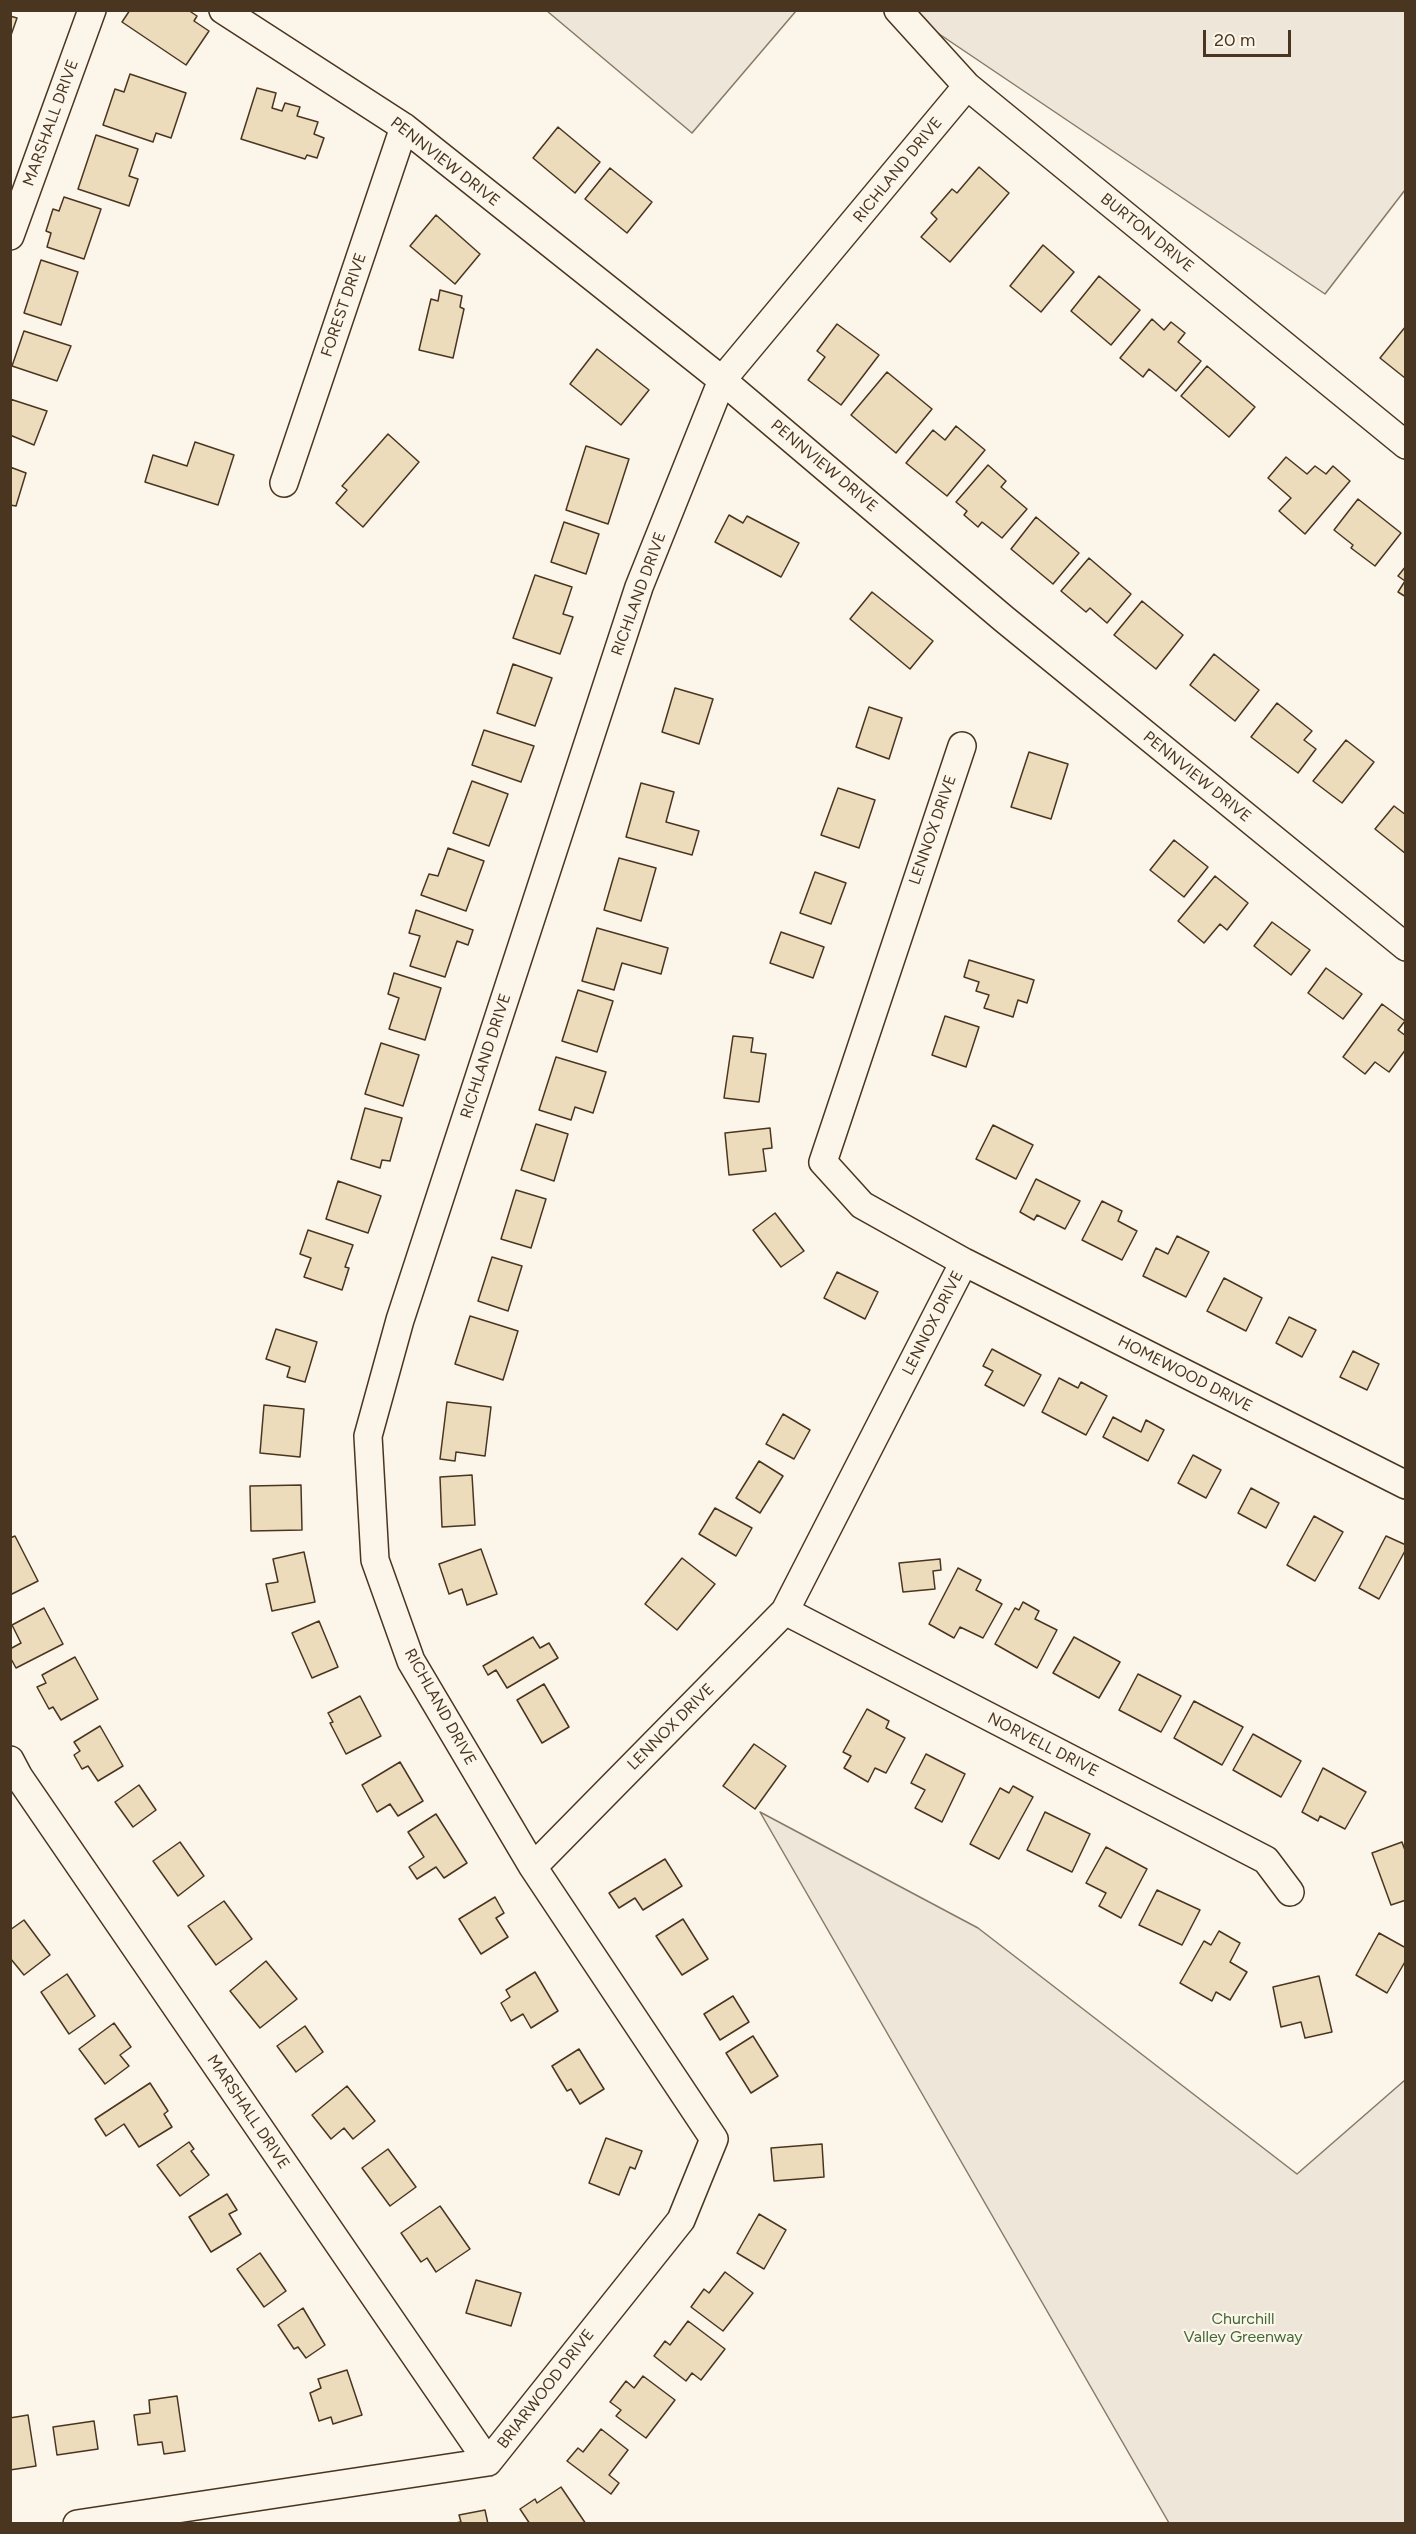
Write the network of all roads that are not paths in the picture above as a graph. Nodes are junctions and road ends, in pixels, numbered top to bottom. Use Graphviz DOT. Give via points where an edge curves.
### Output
graph roads {
  1 [pos="92,10"];
  2 [pos="223,10"];
  3 [pos="898,10"];
  4 [pos="967,86"];
  5 [pos="404,128"];
  6 [pos="10,236"];
  7 [pos="722,380"];
  8 [pos="1406,445"];
  9 [pos="285,483"];
  10 [pos="962,746"];
  11 [pos="1406,947"];
  12 [pos="964,1262"];
  13 [pos="1406,1485"];
  14 [pos="785,1611"];
  15 [pos="13,1772"];
  16 [pos="533,1867"];
  17 [pos="1290,1892"];
  18 [pos="660,2058"];
  19 [pos="488,2462"];
  20 [pos="76,2523"];
  1 -- 6 [label="street, MARSHALL DRIVE"];
  2 -- 5 [label="street, PENNVIEW DRIVE"];
  3 -- 4 [label="street, BURTON DRIVE"];
  4 -- 7 [label="street, RICHLAND DRIVE"];
  4 -- 8 [label="street, BURTON DRIVE"];
  5 -- 7 [label="street, PENNVIEW DRIVE"];
  5 -- 9 [label="street, FOREST DRIVE"];
  7 -- 11 [label="street, PENNVIEW DRIVE" via="1004,619"];
  7 -- 16 [label="street, RICHLAND DRIVE" via="639,587 400,1320 368,1436 375,1560 411,1661"];
  10 -- 12 [label="street, LENNOX DRIVE" via="823,1162 862,1205"];
  12 -- 13 [label="street, HOMEWOOD DRIVE"];
  12 -- 14 [label="street, LENNOX DRIVE"];
  14 -- 16 [label="street, LENNOX DRIVE"];
  14 -- 17 [label="street, NORVELL DRIVE" via="1266,1860"];
  15 -- 19 [label="street, MARSHALL DRIVE"];
  16 -- 18 [label="street, RICHLAND DRIVE"];
  18 -- 19 [label="street, BRIARWOOD DRIVE" via="714,2139 681,2220"];
  19 -- 20 [label="street, BRIARWOOD DRIVE"];
}
